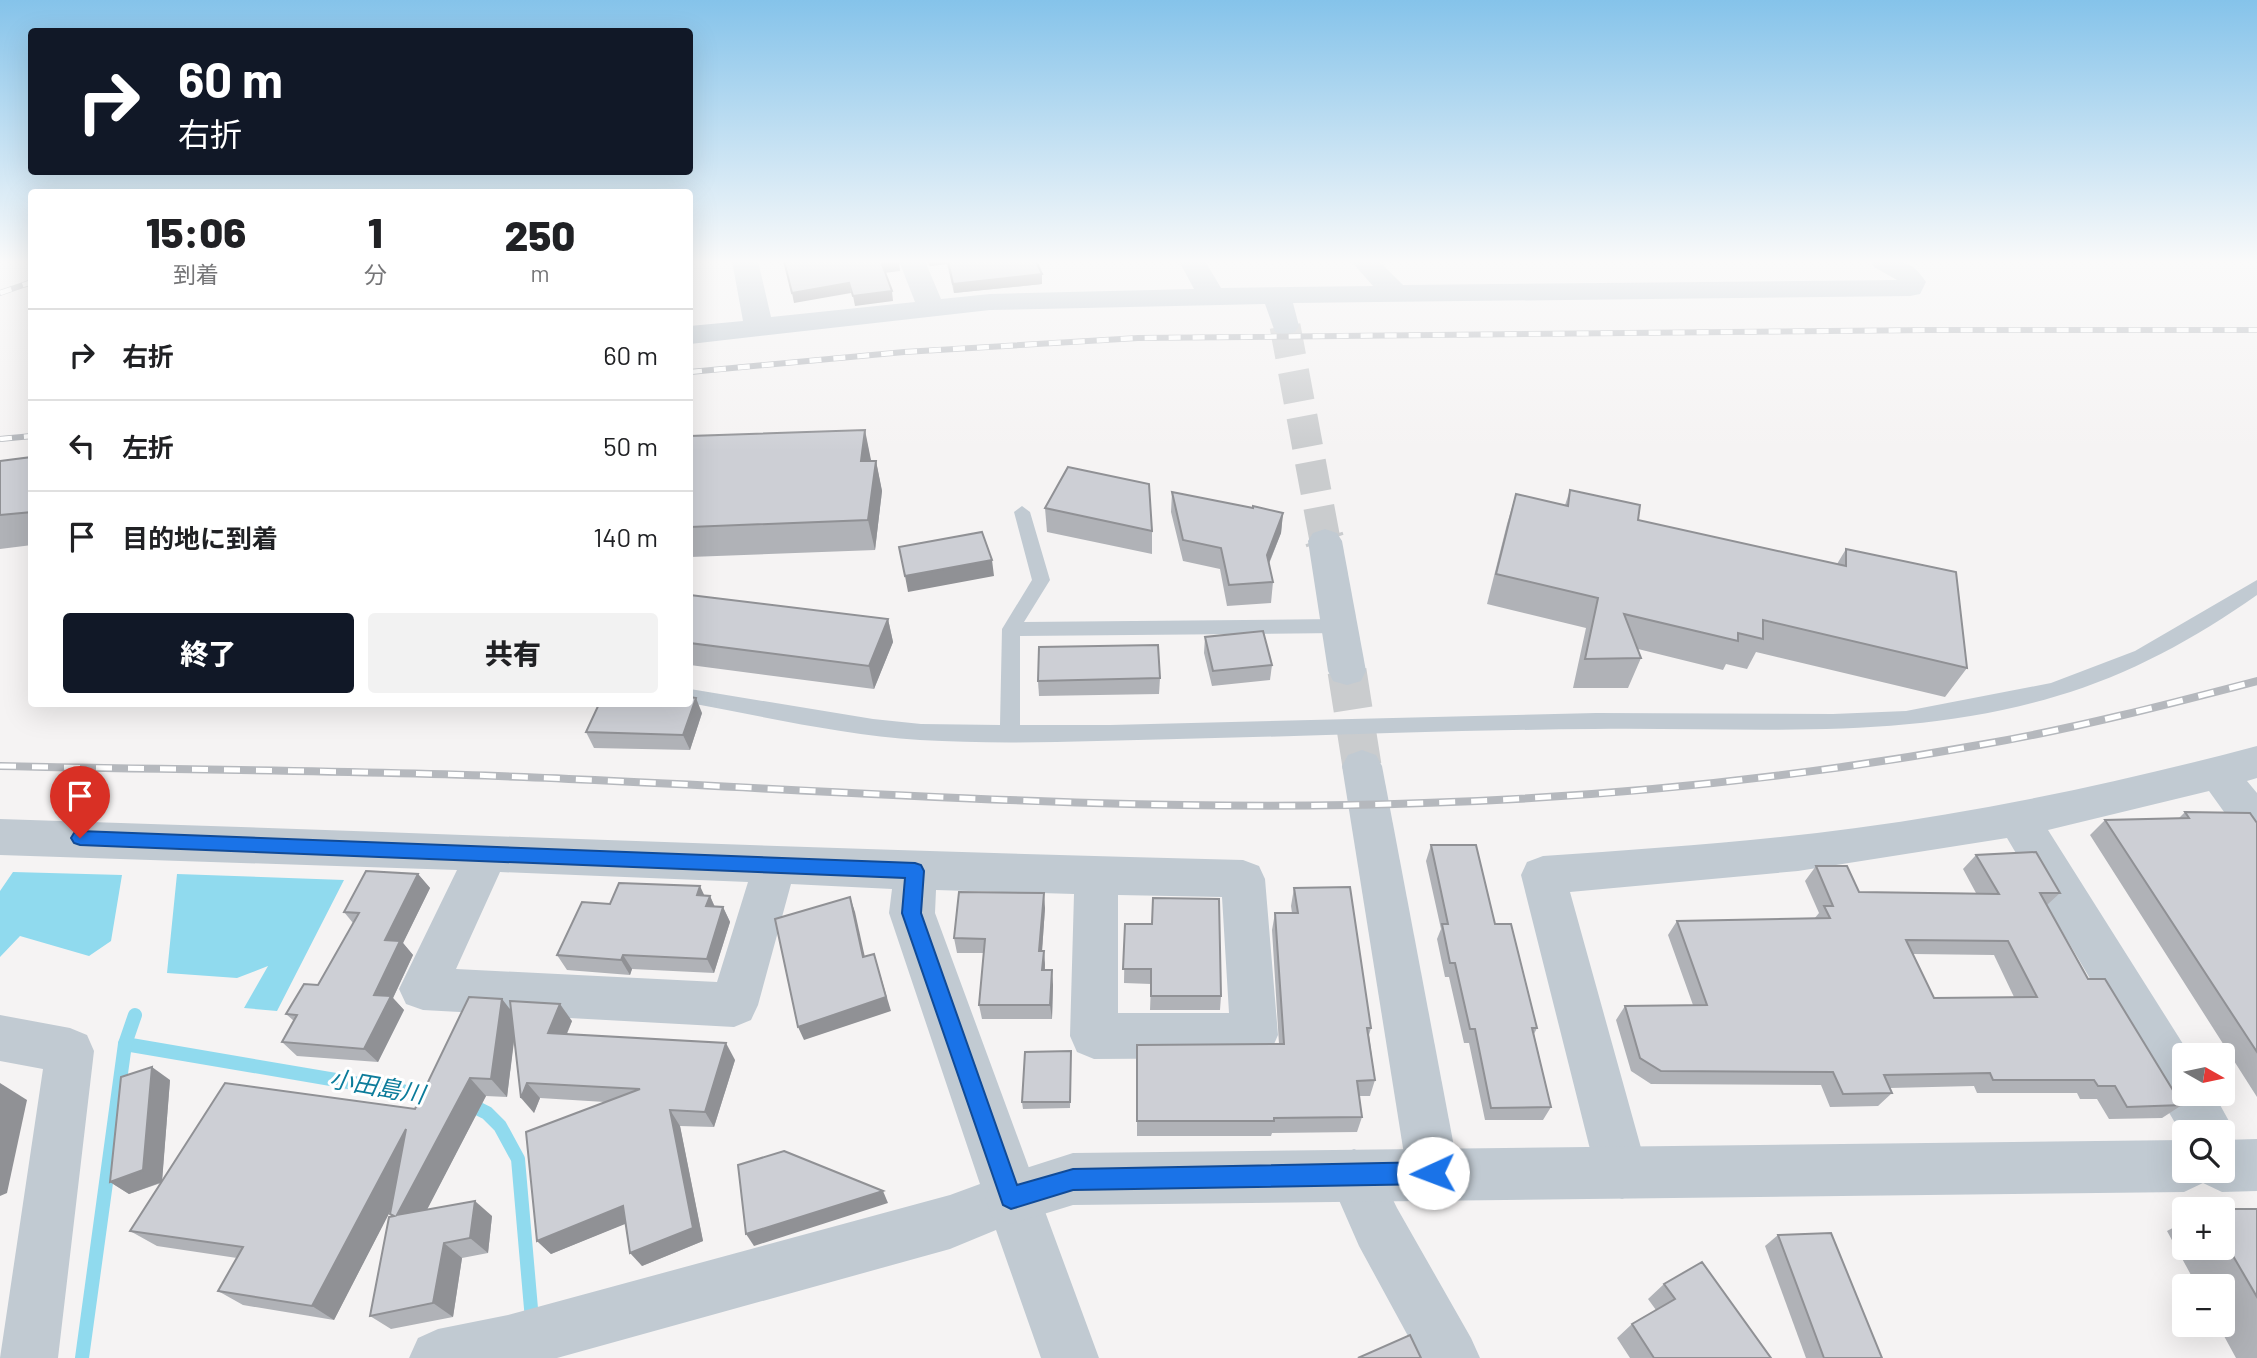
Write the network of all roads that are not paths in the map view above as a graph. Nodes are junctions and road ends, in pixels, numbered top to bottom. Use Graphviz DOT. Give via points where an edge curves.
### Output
graph roads {
  1 [pos="758,324"];
  2 [pos="790,324"];
  3 [pos="759,328"];
  4 [pos="693,335"];
  5 [pos="1022,512"];
  6 [pos="1325,541"];
  7 [pos="2257,586"];
  8 [pos="1339,626"];
  9 [pos="1011,629"];
  10 [pos="1347,671"];
  11 [pos="693,697"];
  12 [pos="1010,732"];
  13 [pos="1362,766"];
  14 [pos="2237,767"];
  15 [pos="2018,819"];
  16 [pos="2257,825"];
  17 [pos="0,836"];
  18 [pos="487,852"];
  19 [pos="775,864"];
  20 [pos="915,871"];
  21 [pos="1096,876"];
  22 [pos="0,1038"];
  23 [pos="2172,1072"];
  24 [pos="2172,1159"];
  25 [pos="1433,1173"];
  26 [pos="1622,1173"];
  27 [pos="1354,1175"];
  28 [pos="1011,1198"];
  29 [pos="29,1358"];
  30 [pos="438,1358"];
  31 [pos="1070,1358"];
  32 [pos="1451,1358"];
  1 -- 3 [label="street"];
  2 -- 3 [label="street"];
  3 -- 4 [label="street"];
  5 -- 9 [label="lane" via="1041,580"];
  6 -- 8 [label="street"];
  7 -- 12 [label="lane" via="2142,656 2054,690 1906,719"];
  8 -- 9 [label="lane"];
  8 -- 10 [label="street"];
  9 -- 12 [label="lane"];
  11 -- 12 [label="lane" via="873,727"];
  13 -- 25 [label="street"];
  14 -- 15 [label="street"];
  14 -- 16 [label="street"];
  15 -- 23 [label="street"];
  15 -- 26 [label="street" via="1800,852 1543,875"];
  17 -- 18 [label="street"];
  18 -- 19 [label="street"];
  18 -- 19 [label="street" via="423,989 734,1005"];
  19 -- 20 [label="street"];
  20 -- 21 [label="street"];
  20 -- 28 [label="street" via="912,913"];
  21 -- 21 [label="street" via="1243,879 1254,1035 1094,1036"];
  22 -- 29 [label="street" via="70,1051"];
  24 -- 26 [label="street"];
  25 -- 26 [label="street"];
  25 -- 27 [label="street"];
  27 -- 28 [label="street" via="1073,1180"];
  27 -- 32 [label="street"];
  28 -- 30 [label="street" via="950,1222"];
  28 -- 31 [label="street"];
}
